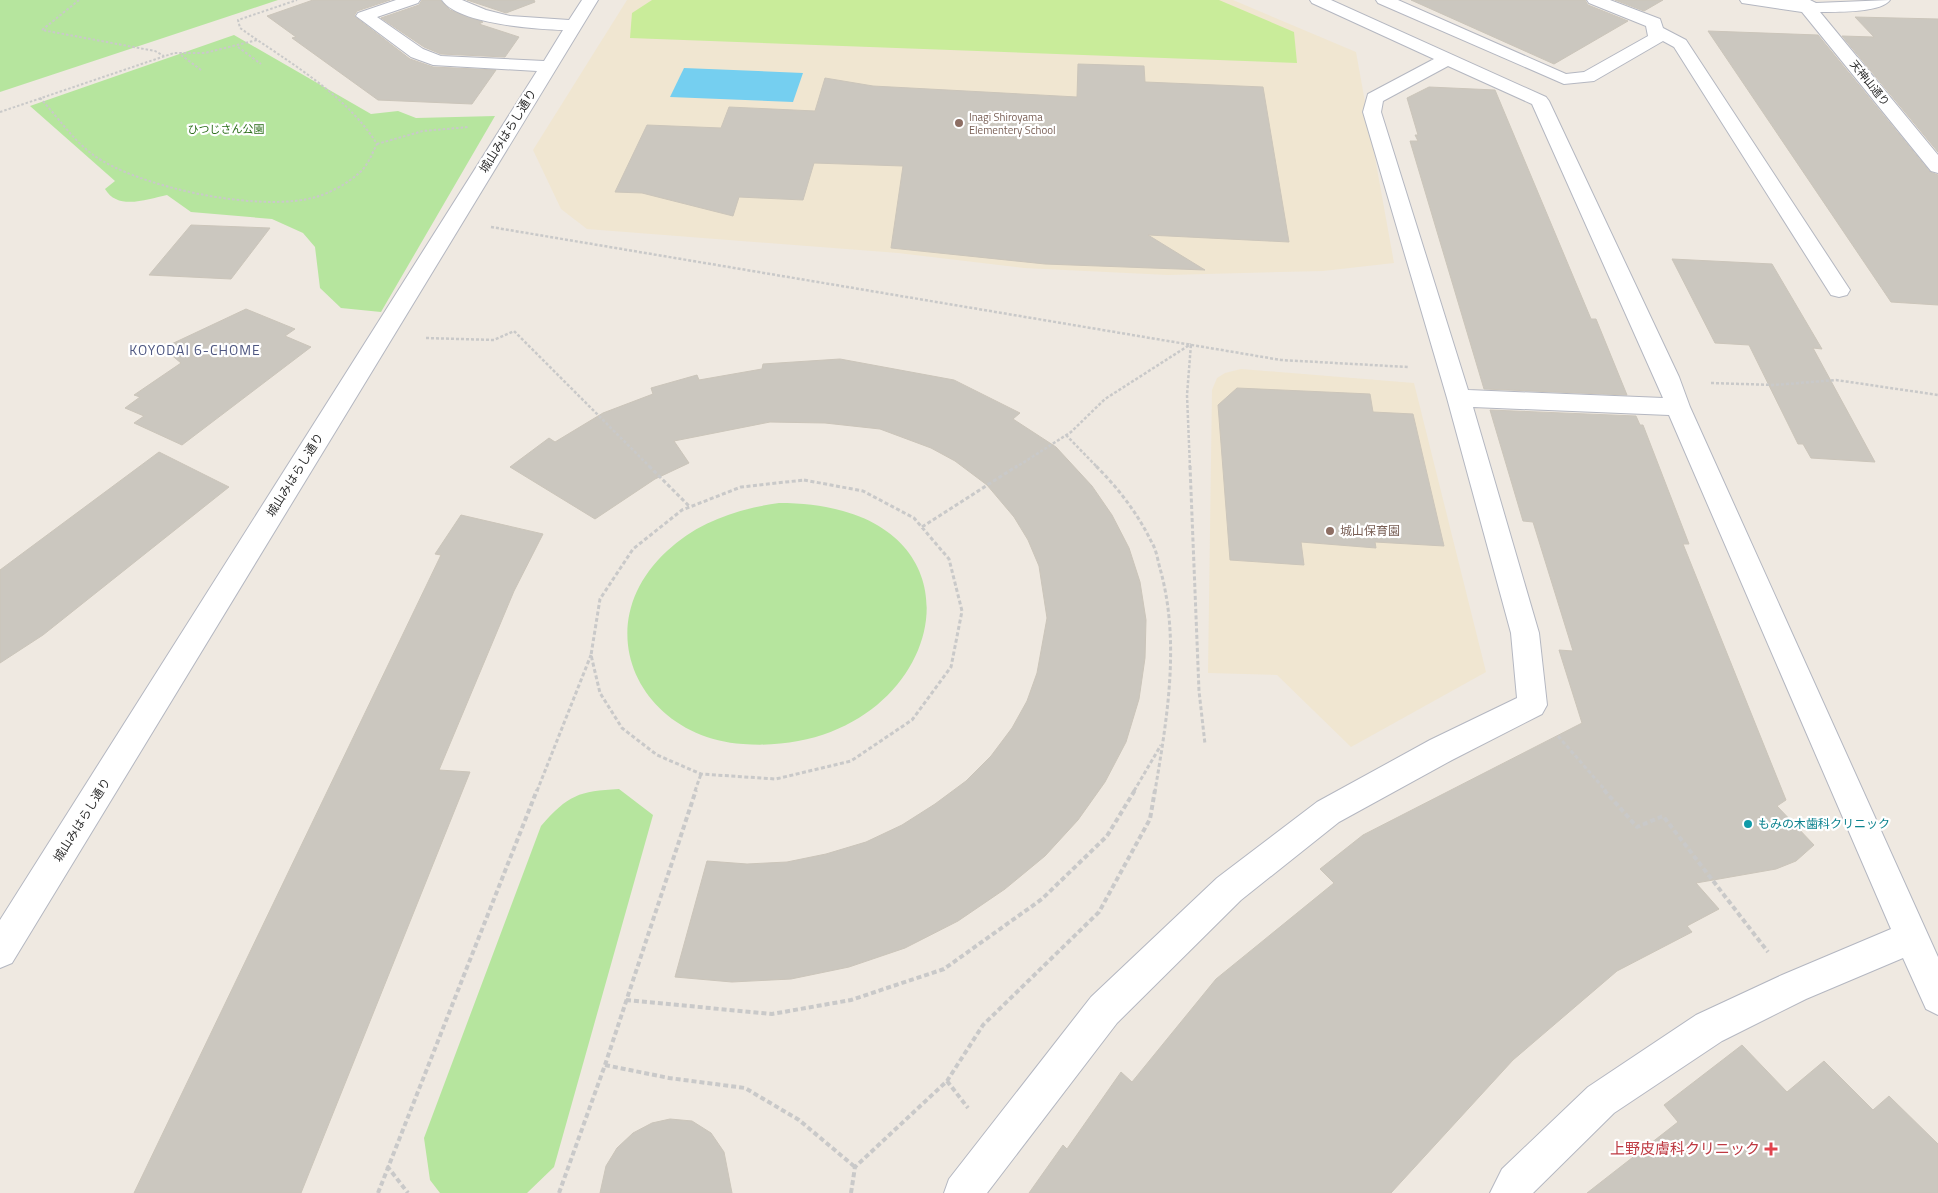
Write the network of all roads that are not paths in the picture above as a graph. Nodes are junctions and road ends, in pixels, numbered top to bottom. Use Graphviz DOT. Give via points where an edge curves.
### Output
graph roads {
  1 [pos="412,0"];
  2 [pos="450,0"];
  3 [pos="590,0"];
  4 [pos="1318,0"];
  5 [pos="1384,0"];
  6 [pos="1596,0"];
  7 [pos="1748,0"];
  8 [pos="1882,0"];
  9 [pos="1804,3"];
  10 [pos="574,24"];
  11 [pos="1656,30"];
  12 [pos="1448,59"];
  13 [pos="549,66"];
  14 [pos="1938,167"];
  15 [pos="1839,290"];
  16 [pos="1459,398"];
  17 [pos="1678,407"];
  18 [pos="1910,938"];
  19 [pos="0,951"];
  20 [pos="1938,997"];
  21 [pos="963,1193"];
  22 [pos="1509,1193"];
  1 -- 13 [label="street" via="364,16 417,53 439,61"];
  2 -- 10 [label="street" via="504,22"];
  3 -- 10 [label="street, 城山みはらし通り"];
  4 -- 12 [label="street"];
  5 -- 11 [label="street" via="1564,78 1588,77 1656,38"];
  6 -- 11 [label="street" via="1654,23"];
  7 -- 9 [label="street" via="1774,5"];
  8 -- 9 [label="street" via="1870,5 1852,6"];
  9 -- 14 [label="street, 天神山通り"];
  10 -- 13 [label="street, 城山みはらし通り"];
  11 -- 15 [label="street" via="1680,44"];
  12 -- 16 [label="street" via="1374,98 1372,112"];
  12 -- 17 [label="street" via="1540,101"];
  13 -- 19 [label="street, 城山みはらし通り"];
  16 -- 17 [label="street"];
  16 -- 21 [label="street" via="1525,633 1532,705 1328,812 1229,889 1104,1010"];
  17 -- 18 [label="street"];
  18 -- 20 [label="street"];
  18 -- 22 [label="street" via="1794,987 1709,1028 1601,1100"];
}
